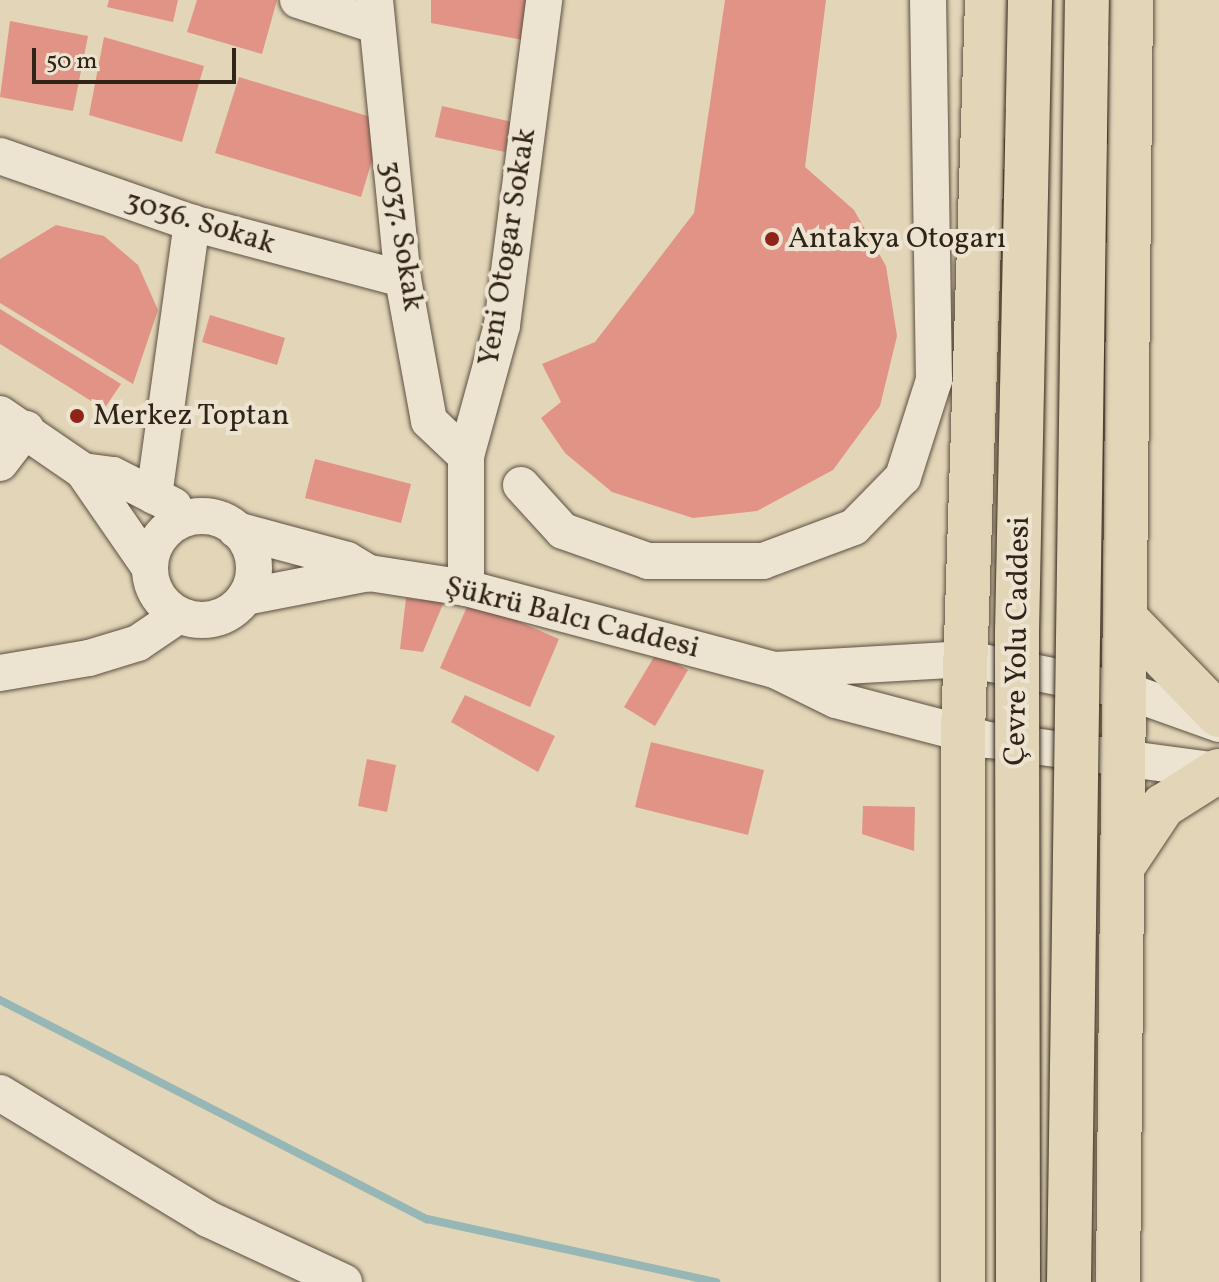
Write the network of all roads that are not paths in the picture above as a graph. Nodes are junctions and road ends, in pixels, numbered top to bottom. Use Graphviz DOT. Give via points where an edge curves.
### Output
graph roads {
  1 [pos="298,0"];
  2 [pos="544,0"];
  3 [pos="987,0"];
  4 [pos="1030,0"];
  5 [pos="1087,0"];
  6 [pos="1131,0"];
  7 [pos="929,10"];
  8 [pos="375,12"];
  9 [pos="0,156"];
  10 [pos="192,223"];
  11 [pos="403,279"];
  12 [pos="13,421"];
  13 [pos="466,456"];
  14 [pos="0,463"];
  15 [pos="83,471"];
  16 [pos="521,485"];
  17 [pos="154,496"];
  18 [pos="195,517"];
  19 [pos="236,530"];
  20 [pos="150,568"];
  21 [pos="369,573"];
  22 [pos="466,588"];
  23 [pos="245,597"];
  24 [pos="179,615"];
  25 [pos="1128,621"];
  26 [pos="967,659"];
  27 [pos="775,670"];
  28 [pos="0,673"];
  29 [pos="1127,691"];
  30 [pos="1219,715"];
  31 [pos="1219,724"];
  32 [pos="963,733"];
  33 [pos="1127,763"];
  34 [pos="1218,771"];
  35 [pos="1125,863"];
  36 [pos="0,1093"];
  37 [pos="344,1282"];
  38 [pos="963,1282"];
  39 [pos="1018,1282"];
  40 [pos="1069,1282"];
  41 [pos="1118,1282"];
  1 -- 8 [label="street"];
  2 -- 13 [label="street, Yeni Otogar Sokak" via="502,325"];
  3 -- 26 [label="highway"];
  4 -- 39 [label="highway, Çevre Yolu Caddesi, bridge" via="1017,632"];
  5 -- 40 [label="highway, Çevre Yolu Caddesi, bridge"];
  6 -- 25 [label="highway"];
  7 -- 16 [label="street" via="934,380 903,477 854,527 763,561 648,561 563,531"];
  8 -- 11 [label="street, 3037. Sokak"];
  9 -- 10 [label="street, 3036. Sokak"];
  10 -- 11 [label="street, 3036. Sokak"];
  10 -- 17 [label="street"];
  11 -- 13 [label="street, 3037. Sokak" via="429,421"];
  12 -- 14 [label="street"];
  12 -- 15 [label="street"];
  13 -- 22 [label="street, Yeni Otogar Sokak"];
  15 -- 17 [label="street" via="113,475"];
  15 -- 20 [label="street"];
  17 -- 18 [label="street"];
  18 -- 19 [label="street"];
  18 -- 20 [label="street" via="158,540"];
  19 -- 21 [label="street, Şükrü Balcı Caddesi" via="347,560"];
  19 -- 23 [label="street" via="252,554"];
  20 -- 24 [label="street" via="158,596"];
  21 -- 22 [label="street, Şükrü Balcı Caddesi"];
  21 -- 23 [label="street, Şükrü Balcı Caddesi" via="348,583"];
  22 -- 27 [label="street, Şükrü Balcı Caddesi"];
  23 -- 24 [label="street" via="208,620"];
  24 -- 28 [label="street" via="138,643 89,658"];
  25 -- 29 [label="highway"];
  25 -- 30 [label="highway"];
  26 -- 27 [label="street, Şükrü Balcı Caddesi"];
  26 -- 29 [label="street, Şükrü Balcı Caddesi"];
  26 -- 32 [label="highway"];
  27 -- 32 [label="street, Şükrü Balcı Caddesi" via="836,700"];
  29 -- 31 [label="street, Şükrü Balcı Caddesi"];
  29 -- 33 [label="highway"];
  32 -- 33 [label="street, Şükrü Balcı Caddesi"];
  32 -- 38 [label="highway"];
  33 -- 34 [label="street, Şükrü Balcı Caddesi"];
  33 -- 35 [label="highway"];
  34 -- 35 [label="highway" via="1163,806"];
  35 -- 41 [label="highway"];
  36 -- 37 [label="street" via="208,1219"];
}
